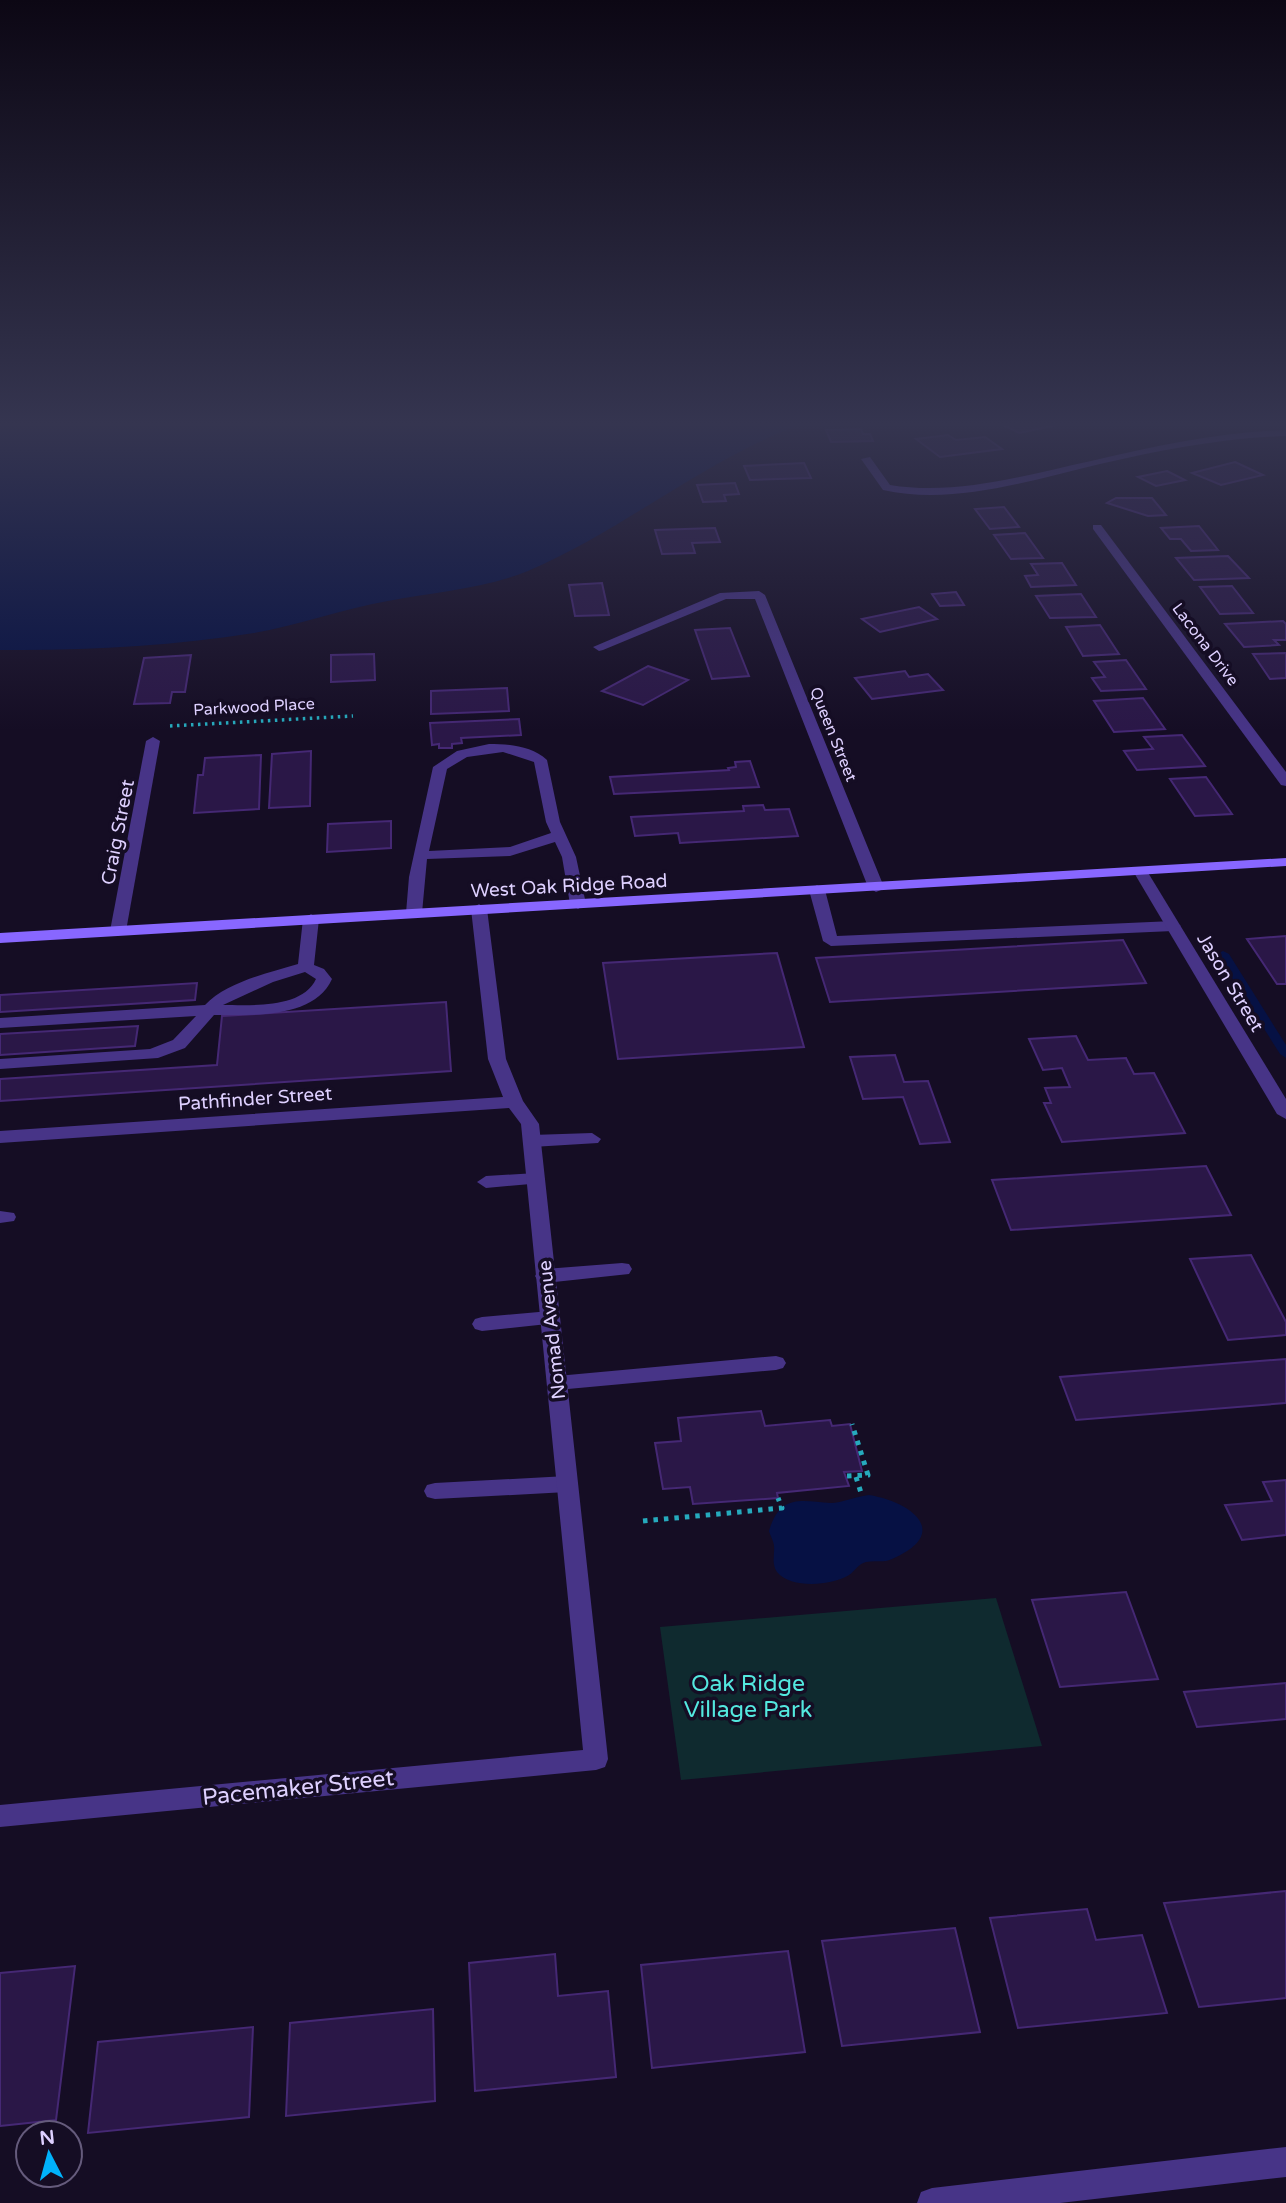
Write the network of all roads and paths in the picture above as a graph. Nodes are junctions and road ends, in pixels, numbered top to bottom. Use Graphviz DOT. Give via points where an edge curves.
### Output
graph roads {
  1 [pos="1097,527"];
  2 [pos="600,647"];
  3 [pos="353,716"];
  4 [pos="169,726"];
  5 [pos="153,741"];
  6 [pos="1286,782"];
  7 [pos="559,835"];
  8 [pos="420,855"];
  9 [pos="1286,862"];
  10 [pos="1140,871"];
  11 [pos="876,887"];
  12 [pos="817,890"];
  13 [pos="578,904"];
  14 [pos="479,909"];
  15 [pos="414,913"];
  16 [pos="311,919"];
  17 [pos="1173,926"];
  18 [pos="118,931"];
  19 [pos="0,938"];
  20 [pos="306,967"];
  21 [pos="211,1010"];
  22 [pos="0,1023"];
  23 [pos="0,1064"];
  24 [pos="514,1102"];
  25 [pos="1286,1114"];
  26 [pos="0,1137"];
  27 [pos="592,1139"];
  28 [pos="532,1141"];
  29 [pos="536,1178"];
  30 [pos="486,1182"];
  31 [pos="622,1269"];
  32 [pos="545,1276"];
  33 [pos="550,1318"];
  34 [pos="482,1324"];
  35 [pos="776,1363"];
  36 [pos="557,1383"];
  37 [pos="852,1424"];
  38 [pos="847,1476"];
  39 [pos="856,1476"];
  40 [pos="567,1484"];
  41 [pos="435,1491"];
  42 [pos="862,1496"];
  43 [pos="778,1498"];
  44 [pos="643,1521"];
  45 [pos="596,1759"];
  46 [pos="0,1816"];
  47 [pos="1286,2162"];
  48 [pos="932,2203"];
  1 -- 6 [label="street, Lacona Drive"];
  2 -- 11 [label="street, Queen Street" via="724,596 759,595"];
  3 -- 4 [label="path, Parkwood Place"];
  5 -- 18 [label="street, Craig Street"];
  7 -- 8 [label="street" via="540,846 513,850"];
  7 -- 8 [label="street" via="540,760 528,751 483,749 450,758 440,767"];
  7 -- 13 [label="street" via="569,857"];
  8 -- 15 [label="street"];
  9 -- 10 [label="main road, West Oak Ridge Road"];
  10 -- 11 [label="main road, West Oak Ridge Road"];
  10 -- 17 [label="street, Jason Street"];
  11 -- 12 [label="main road, West Oak Ridge Road"];
  12 -- 13 [label="main road, West Oak Ridge Road"];
  12 -- 17 [label="street" via="831,941"];
  13 -- 14 [label="main road, West Oak Ridge Road"];
  14 -- 15 [label="main road, West Oak Ridge Road"];
  14 -- 24 [label="street, Nomad Avenue" via="497,1059"];
  15 -- 16 [label="main road, West Oak Ridge Road"];
  16 -- 18 [label="main road, West Oak Ridge Road"];
  16 -- 20 [label="street"];
  17 -- 25 [label="street, Jason Street"];
  18 -- 19 [label="main road, West Oak Ridge Road"];
  20 -- 21 [label="street" via="237,991 220,999"];
  20 -- 21 [label="street" via="324,979 323,988 301,1003"];
  21 -- 22 [label="street"];
  21 -- 23 [label="street" via="179,1044 152,1054"];
  24 -- 26 [label="street, Pathfinder Street"];
  24 -- 28 [label="street, Nomad Avenue" via="530,1124"];
  27 -- 28 [label="street"];
  28 -- 29 [label="street, Nomad Avenue"];
  29 -- 30 [label="street"];
  29 -- 32 [label="street, Nomad Avenue"];
  31 -- 32 [label="street"];
  32 -- 33 [label="street, Nomad Avenue"];
  33 -- 34 [label="street"];
  33 -- 36 [label="street, Nomad Avenue"];
  35 -- 36 [label="street"];
  36 -- 40 [label="street, Nomad Avenue"];
  37 -- 39 [label="path" via="868,1475"];
  38 -- 39 [label="path"];
  39 -- 42 [label="path"];
  40 -- 41 [label="street"];
  40 -- 45 [label="street, Nomad Avenue"];
  43 -- 44 [label="path" via="782,1508"];
  45 -- 46 [label="street, Pacemaker Street"];
  47 -- 48 [label="street"];
}
